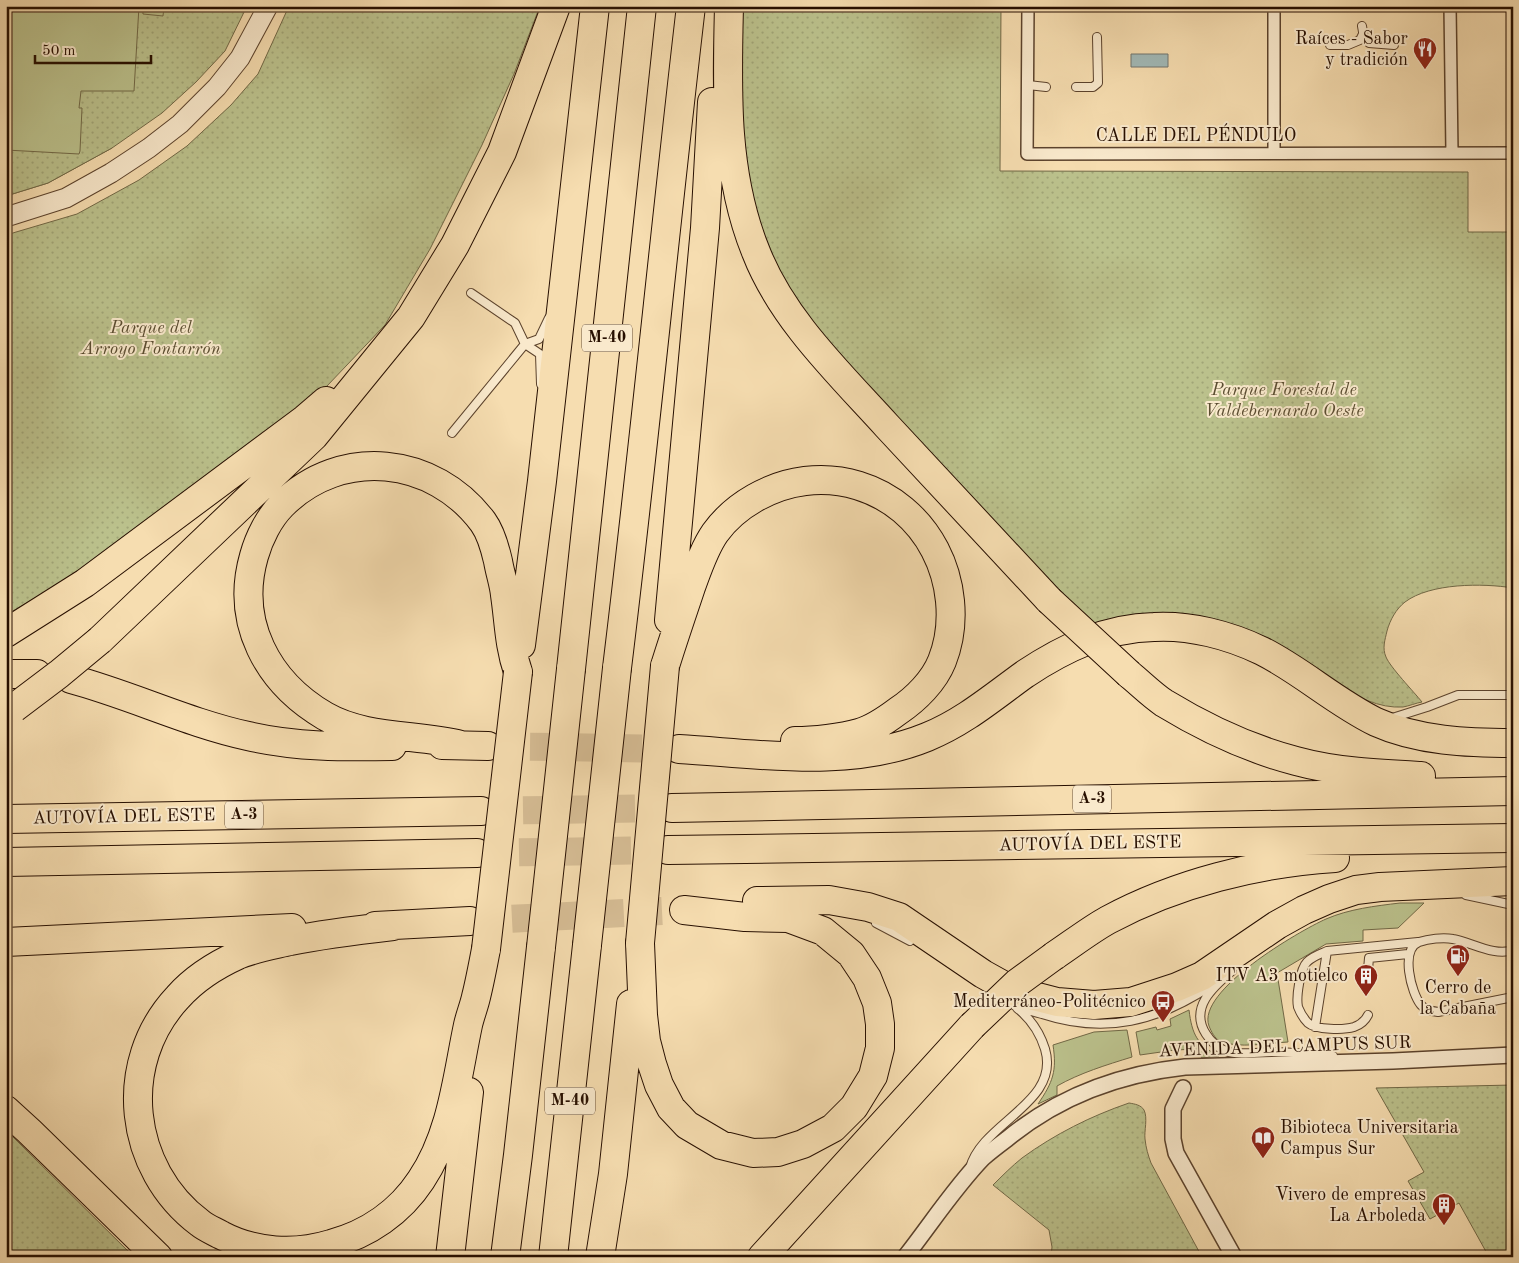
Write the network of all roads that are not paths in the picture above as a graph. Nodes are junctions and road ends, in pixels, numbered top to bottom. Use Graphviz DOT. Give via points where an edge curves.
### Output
graph roads {
  1 [pos="268,6"];
  2 [pos="556,6"];
  3 [pos="595,6"];
  4 [pos="642,6"];
  5 [pos="691,6"];
  6 [pos="717,6"];
  7 [pos="729,6"];
  8 [pos="1028,6"];
  9 [pos="1274,6"];
  10 [pos="1450,6"];
  11 [pos="1097,37"];
  12 [pos="1330,45"];
  13 [pos="1394,45"];
  14 [pos="1028,85"];
  15 [pos="1046,87"];
  16 [pos="1076,87"];
  17 [pos="1274,153"];
  18 [pos="1452,153"];
  19 [pos="1513,154"];
  20 [pos="6,217"];
  21 [pos="567,262"];
  22 [pos="471,294"];
  23 [pos="410,317"];
  24 [pos="525,344"];
  25 [pos="542,392"];
  26 [pos="543,402"];
  27 [pos="548,430"];
  28 [pos="452,433"];
  29 [pos="6,633"];
  30 [pos="665,666"];
  31 [pos="518,672"];
  32 [pos="6,674"];
  33 [pos="37,674"];
  34 [pos="71,679"];
  35 [pos="1513,695"];
  36 [pos="10,710"];
  37 [pos="1378,723"];
  38 [pos="1513,743"];
  39 [pos="461,745"];
  40 [pos="488,746"];
  41 [pos="1513,776"];
  42 [pos="1513,791"];
  43 [pos="672,808"];
  44 [pos="482,810"];
  45 [pos="6,819"];
  46 [pos="1513,838"];
  47 [pos="1469,840"];
  48 [pos="668,850"];
  49 [pos="477,853"];
  50 [pos="6,862"];
  51 [pos="1513,881"];
  52 [pos="1418,885"];
  53 [pos="1453,892"];
  54 [pos="1462,894"];
  55 [pos="829,900"];
  56 [pos="1513,905"];
  57 [pos="1304,910"];
  58 [pos="856,913"];
  59 [pos="865,918"];
  60 [pos="470,921"];
  61 [pos="393,926"];
  62 [pos="6,942"];
  63 [pos="1418,942"];
  64 [pos="640,943"];
  65 [pos="918,945"];
  66 [pos="1259,948"];
  67 [pos="486,949"];
  68 [pos="1513,950"];
  69 [pos="1327,951"];
  70 [pos="1408,954"];
  71 [pos="1239,964"];
  72 [pos="1226,975"];
  73 [pos="1367,981"];
  74 [pos="1008,994"];
  75 [pos="1513,997"];
  76 [pos="1368,1015"];
  77 [pos="1315,1027"];
  78 [pos="1513,1055"];
  79 [pos="1393,1061"];
  80 [pos="1183,1088"];
  81 [pos="6,1110"];
  82 [pos="969,1174"];
  83 [pos="158,1257"];
  84 [pos="450,1257"];
  85 [pos="505,1257"];
  86 [pos="553,1257"];
  87 [pos="600,1257"];
  88 [pos="762,1257"];
  89 [pos="905,1257"];
  90 [pos="1234,1257"];
  1 -- 20 [label="street" via="240,58 180,124 111,173 66,198"];
  2 -- 23 [label="highway" via="502,152 455,244"];
  3 -- 21 [label="highway"];
  4 -- 85 [label="highway, M-40, bridge"];
  5 -- 86 [label="highway, M-40, bridge"];
  6 -- 30 [label="highway" via="705,228"];
  7 -- 41 [label="highway, bridge" via="727,89 735,178 756,253 780,298 817,349 1049,600 1163,702 1261,750 1298,762 1366,773 1436,778"];
  8 -- 14 [label="street, CALLE DEL PÉNDULO"];
  9 -- 17 [label="street"];
  10 -- 18 [label="street"];
  11 -- 16 [label="lane" via="1098,83 1093,87"];
  12 -- 13 [label="lane" via="1348,45 1360,40 1362,30 1369,43"];
  14 -- 15 [label="lane"];
  14 -- 17 [label="street, CALLE DEL PÉNDULO" via="1027,154"];
  17 -- 18 [label="street, CALLE DEL PÉNDULO"];
  18 -- 19 [label="street, CALLE DEL PÉNDULO"];
  21 -- 24 [label="lane" via="547,325 539,339"];
  21 -- 27 [label="highway"];
  22 -- 24 [label="lane" via="514,323"];
  23 -- 29 [label="highway" via="306,419 78,588"];
  23 -- 36 [label="highway, bridge" via="314,436 100,640"];
  24 -- 25 [label="lane" via="540,354"];
  24 -- 28 [label="lane"];
  26 -- 27 [label="lane"];
  27 -- 31 [label="highway"];
  30 -- 37 [label="highway" via="702,555 716,532 738,510 778,487 813,480 835,481 875,492 896,504 927,535 944,570 949,593 949,639 942,662 910,703 866,730 806,741 748,742 678,750 820,757 851,756 905,746 954,724 1025,674 1076,645 1117,632 1154,626 1188,628 1230,638 1262,651"];
  30 -- 64 [label="highway, bridge"];
  31 -- 39 [label="highway" via="512,657 506,596 494,544 484,523 453,491 435,479 413,471 387,466 361,467 317,480 281,506 257,547 248,594 256,640 268,662 290,689 326,716 380,733"];
  31 -- 67 [label="highway, bridge"];
  32 -- 33 [label="highway"];
  34 -- 39 [label="highway" via="248,736 296,744 359,747"];
  35 -- 37 [label="lane" via="1458,695"];
  37 -- 38 [label="highway" via="1436,739"];
  39 -- 40 [label="highway"];
  42 -- 43 [label="highway, A-3"];
  44 -- 45 [label="highway, AUTOVÍA DEL ESTE / A-3"];
  46 -- 47 [label="highway, AUTOVÍA DEL ESTE"];
  47 -- 48 [label="highway, AUTOVÍA DEL ESTE"];
  47 -- 88 [label="highway, bridge" via="1403,854 1300,860 1217,877 1162,896 1108,920 1017,983 972,1026"];
  49 -- 50 [label="highway"];
  51 -- 52 [label="highway"];
  52 -- 53 [label="lane"];
  52 -- 57 [label="highway" via="1356,890"];
  54 -- 56 [label="lane"];
  55 -- 58 [label="lane"];
  55 -- 64 [label="highway" via="716,904 673,911 788,918 823,931 851,954 867,978 880,1024 880,1048 873,1076 854,1107 832,1128 803,1144 778,1152 753,1153 721,1145 687,1124 671,1108 659,1086 646,1041"];
  55 -- 74 [label="highway" via="899,917"];
  57 -- 66 [label="lane"];
  57 -- 74 [label="highway" via="1277,924 1202,976 1131,1002 1094,1005"];
  59 -- 65 [label="lane"];
  60 -- 61 [label="highway"];
  61 -- 62 [label="highway"];
  61 -- 67 [label="highway" via="325,934 240,954 195,980 176,998 158,1023 146,1048 139,1074 138,1108 145,1150 160,1180 201,1224 259,1249 294,1251 350,1239 376,1225 398,1206 420,1181 440,1148"];
  63 -- 68 [label="lane" via="1451,939 1494,950"];
  63 -- 69 [label="lane"];
  63 -- 70 [label="lane"];
  64 -- 87 [label="highway"];
  67 -- 84 [label="highway"];
  69 -- 77 [label="lane"];
  69 -- 77 [label="lane" via="1305,963 1298,997 1298,1007 1308,1023"];
  70 -- 73 [label="lane" via="1369,958"];
  70 -- 75 [label="lane" via="1414,993 1428,1010 1438,1012"];
  71 -- 72 [label="lane"];
  72 -- 74 [label="lane" via="1177,1006 1130,1022 1075,1023"];
  72 -- 79 [label="lane" via="1209,992 1200,1008 1202,1028 1215,1046 1227,1052"];
  74 -- 82 [label="lane" via="1042,1040 1047,1056 1046,1071 1038,1091 985,1140 973,1158"];
  76 -- 77 [label="lane" via="1354,1027"];
  78 -- 79 [label="street, AVENIDA DEL CAMPUS SUR"];
  79 -- 82 [label="street, AVENIDA DEL CAMPUS SUR" via="1185,1067 1140,1074 1093,1089 1052,1108 1021,1128"];
  80 -- 90 [label="street" via="1173,1109 1176,1153"];
  81 -- 83 [label="highway"];
  82 -- 89 [label="street, AVENIDA DEL CAMPUS SUR"];
}
